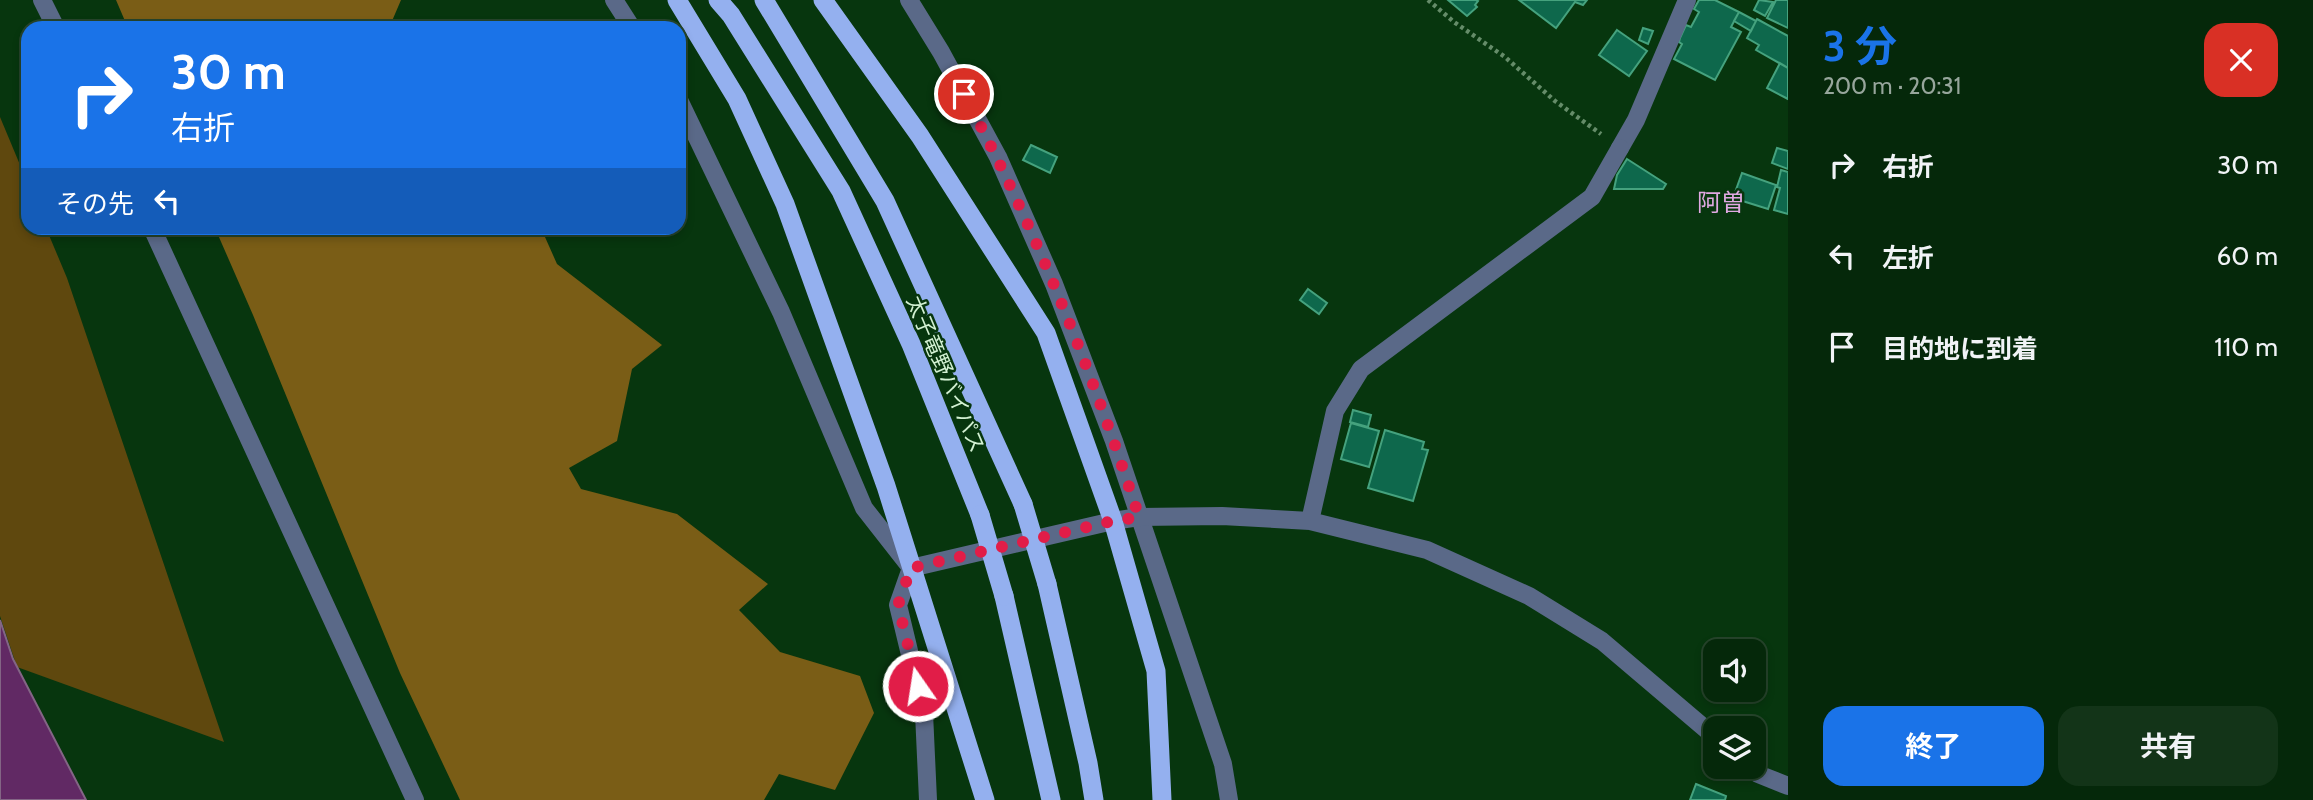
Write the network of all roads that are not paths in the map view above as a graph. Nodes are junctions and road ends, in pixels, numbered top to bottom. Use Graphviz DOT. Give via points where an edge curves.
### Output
graph roads {
  1 [pos="42,0"];
  2 [pos="614,0"];
  3 [pos="677,0"];
  4 [pos="718,0"];
  5 [pos="764,0"];
  6 [pos="823,0"];
  7 [pos="909,0"];
  8 [pos="1687,0"];
  9 [pos="52,21"];
  10 [pos="628,21"];
  11 [pos="686,115"];
  12 [pos="155,235"];
  13 [pos="1139,517"];
  14 [pos="1113,521"];
  15 [pos="1310,521"];
  16 [pos="911,568"];
  17 [pos="1703,727"];
  18 [pos="1766,777"];
  19 [pos="1788,786"];
  20 [pos="415,800"];
  21 [pos="928,800"];
  22 [pos="985,800"];
  23 [pos="1051,800"];
  24 [pos="1094,800"];
  25 [pos="1162,800"];
  26 [pos="1229,800"];
  1 -- 9 [label="street"];
  2 -- 10 [label="street"];
  3 -- 16 [label="highway" via="737,99 786,204"];
  4 -- 23 [label="highway, 太子竜野バイパス, bridge" via="841,191 911,344 980,515 1004,596"];
  5 -- 24 [label="highway, 太子竜野バイパス, bridge" via="886,201 1023,504 1047,584"];
  6 -- 14 [label="highway" via="920,136 1046,333"];
  7 -- 13 [label="street" via="998,158 1054,284"];
  8 -- 15 [label="street" via="1636,120 1592,197 1362,369 1335,411"];
  11 -- 16 [label="street" via="781,312 864,508"];
  12 -- 20 [label="street"];
  13 -- 14 [label="street"];
  13 -- 15 [label="street"];
  13 -- 26 [label="street" via="1223,764"];
  14 -- 16 [label="street"];
  14 -- 25 [label="highway" via="1156,671"];
  15 -- 17 [label="street" via="1427,550 1529,596 1602,641"];
  16 -- 21 [label="street" via="898,605 924,713"];
  16 -- 22 [label="highway"];
  18 -- 19 [label="street"];
}
